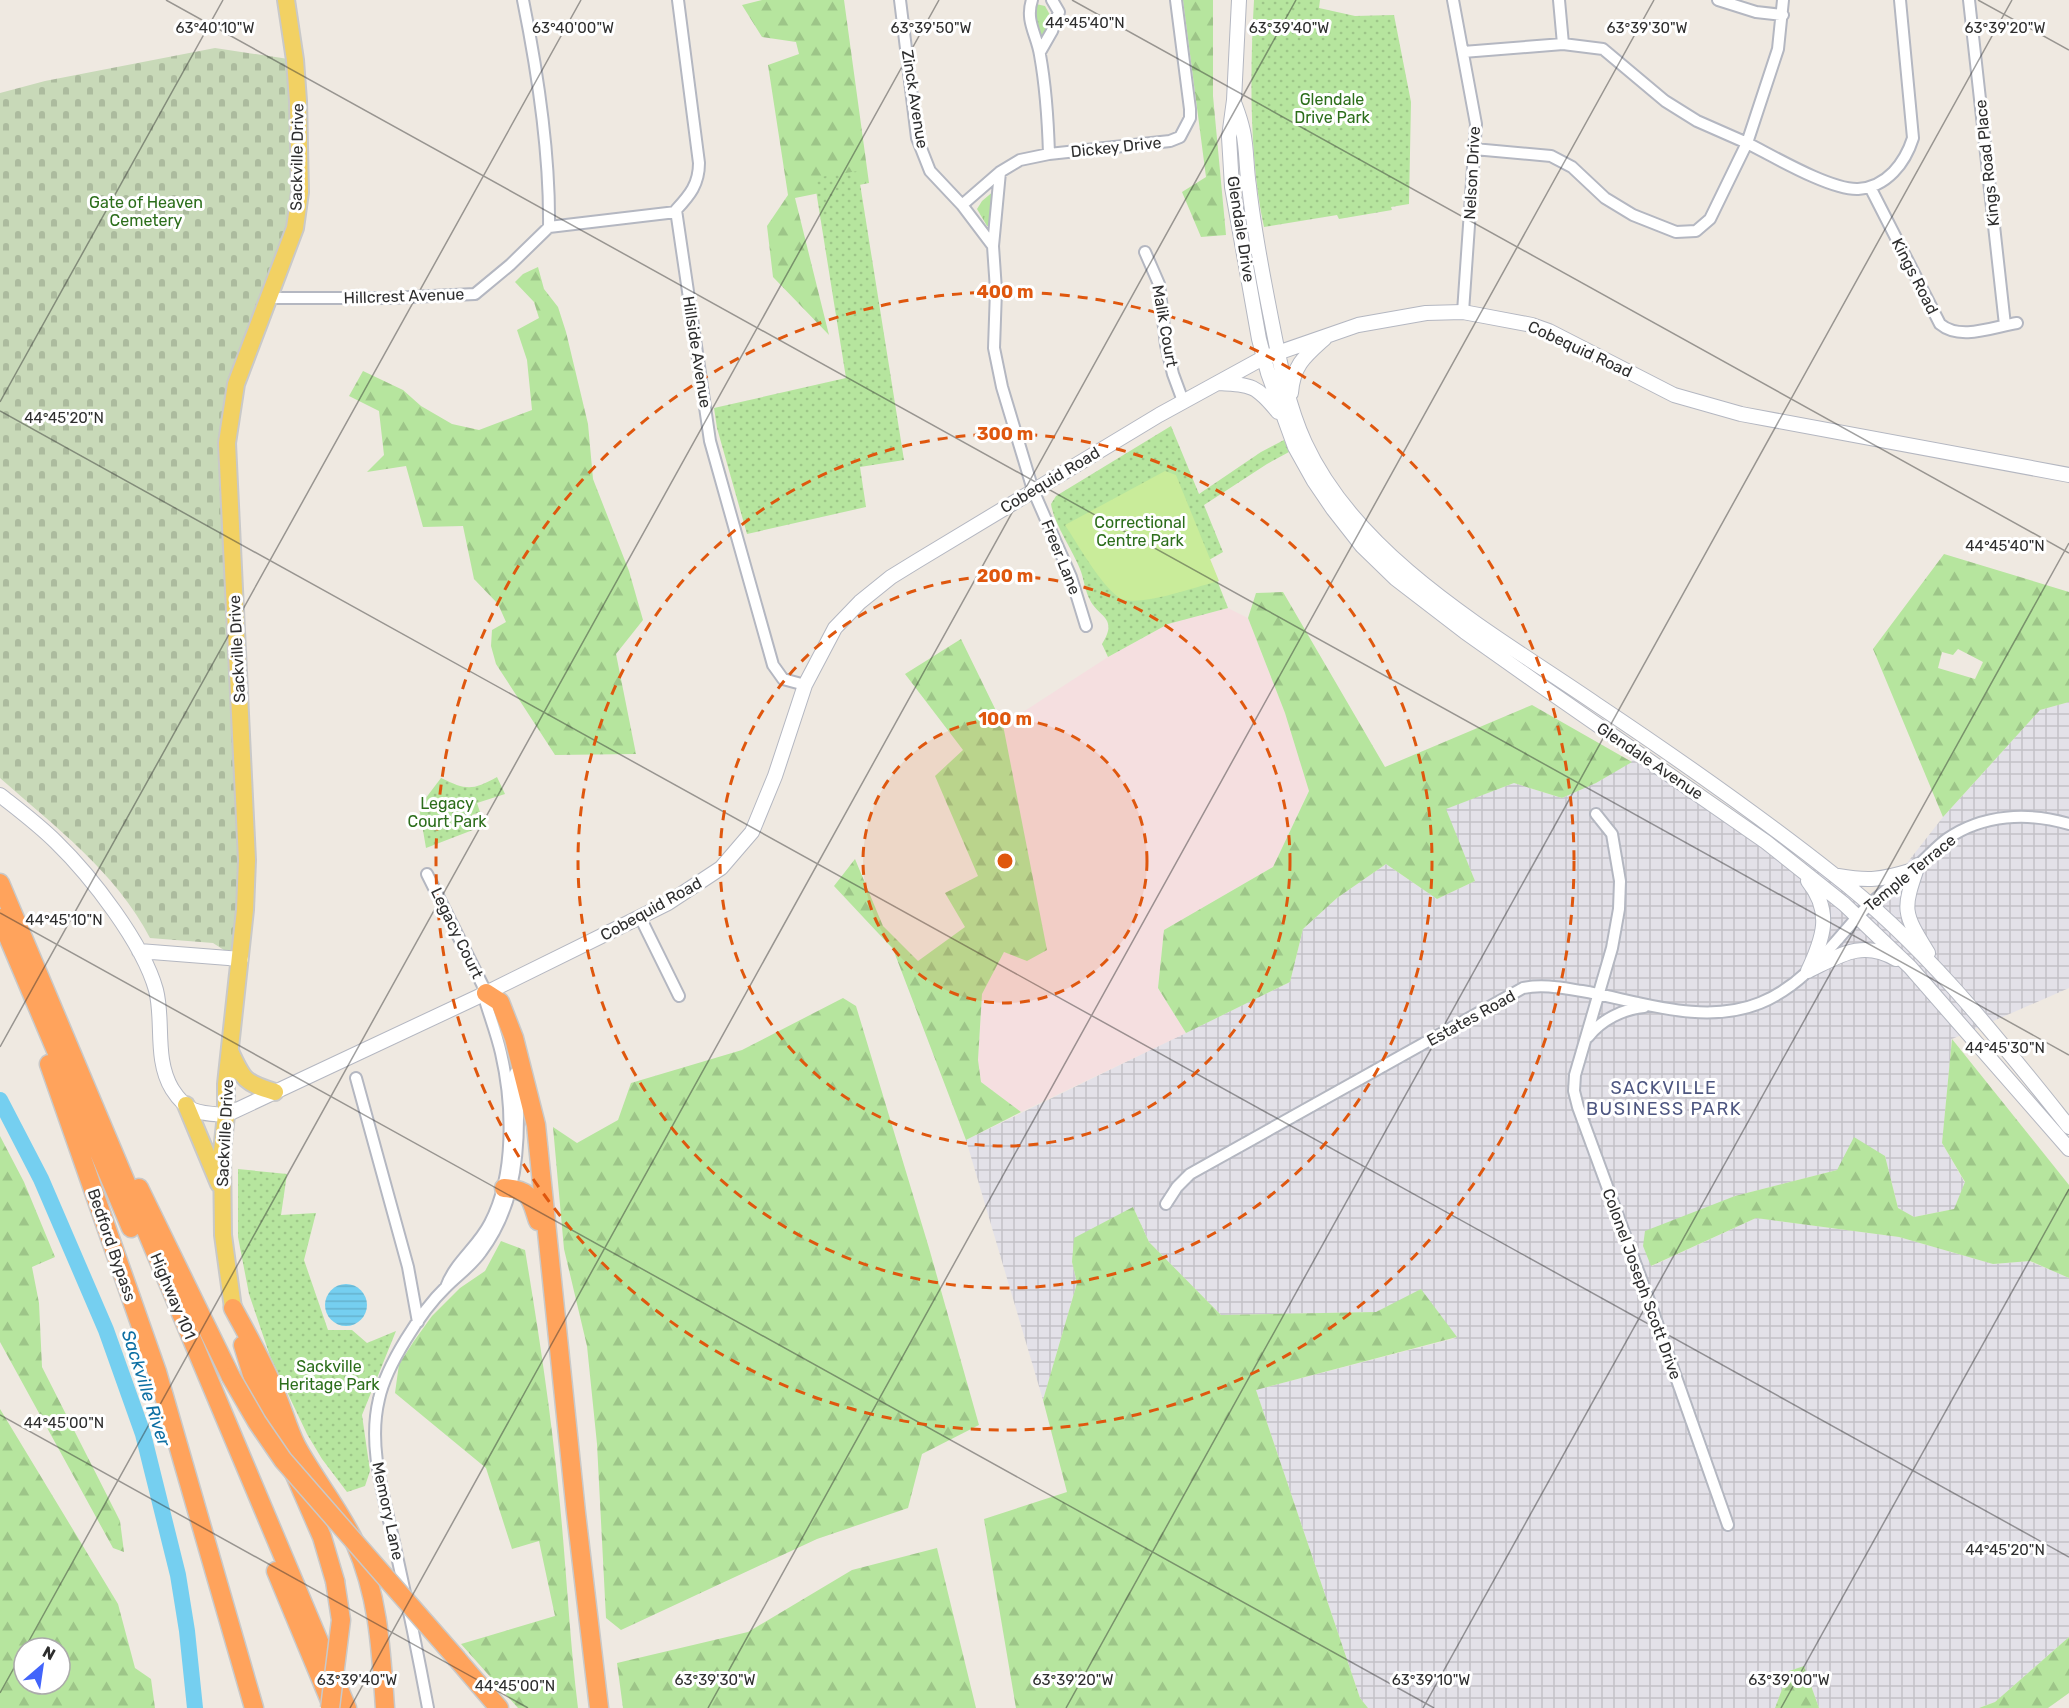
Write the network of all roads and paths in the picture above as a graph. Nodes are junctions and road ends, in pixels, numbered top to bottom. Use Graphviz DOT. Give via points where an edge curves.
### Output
graph roads {
  1 [pos="286,0"];
  2 [pos="523,0"];
  3 [pos="678,0"];
  4 [pos="900,0"];
  5 [pos="1032,0"];
  6 [pos="1052,0"];
  7 [pos="1176,0"];
  8 [pos="1239,0"];
  9 [pos="1453,0"];
  10 [pos="1559,0"];
  11 [pos="1718,0"];
  12 [pos="1783,0"];
  13 [pos="1900,0"];
  14 [pos="1969,0"];
  15 [pos="1783,15"];
  16 [pos="1563,44"];
  17 [pos="1040,52"];
  18 [pos="1462,52"];
  19 [pos="1234,100"];
  20 [pos="1747,143"];
  21 [pos="1474,149"];
  22 [pos="1049,154"];
  23 [pos="1000,172"];
  24 [pos="1870,187"];
  25 [pos="962,206"];
  26 [pos="676,212"];
  27 [pos="549,227"];
  28 [pos="993,246"];
  29 [pos="1145,252"];
  30 [pos="269,298"];
  31 [pos="1463,312"];
  32 [pos="2017,323"];
  33 [pos="2005,325"];
  34 [pos="1329,334"];
  35 [pos="1278,351"];
  36 [pos="1263,358"];
  37 [pos="1217,383"];
  38 [pos="1183,401"];
  39 [pos="1290,402"];
  40 [pos="1283,418"];
  41 [pos="2069,475"];
  42 [pos="1033,490"];
  43 [pos="1086,626"];
  44 [pos="805,685"];
  45 [pos="0,795"];
  46 [pos="1596,814"];
  47 [pos="2069,824"];
  48 [pos="1796,866"];
  49 [pos="1914,868"];
  50 [pos="427,874"];
  51 [pos="1836,876"];
  52 [pos="0,883"];
  53 [pos="1869,904"];
  54 [pos="640,917"];
  55 [pos="1857,917"];
  56 [pos="0,918"];
  57 [pos="0,924"];
  58 [pos="139,951"];
  59 [pos="241,959"];
  60 [pos="1910,967"];
  61 [pos="1938,970"];
  62 [pos="1808,971"];
  63 [pos="486,993"];
  64 [pos="1599,994"];
  65 [pos="679,996"];
  66 [pos="1656,1006"];
  67 [pos="1585,1042"];
  68 [pos="230,1051"];
  69 [pos="356,1078"];
  70 [pos="275,1092"];
  71 [pos="186,1105"];
  72 [pos="226,1115"];
  73 [pos="2069,1127"];
  74 [pos="107,1136"];
  75 [pos="2069,1149"];
  76 [pos="508,1188"];
  77 [pos="222,1190"];
  78 [pos="1166,1204"];
  79 [pos="549,1257"];
  80 [pos="233,1308"];
  81 [pos="418,1322"];
  82 [pos="1728,1526"];
  83 [pos="254,1708"];
  84 [pos="331,1708"];
  85 [pos="347,1708"];
  86 [pos="386,1708"];
  87 [pos="428,1708"];
  88 [pos="499,1708"];
  89 [pos="599,1708"];
  1 -- 30 [label="main road, Sackville Drive" via="298,100 300,192 295,228"];
  2 -- 27 [label="street" via="544,138"];
  3 -- 26 [label="street" via="699,176"];
  4 -- 25 [label="street, Zinck Avenue" via="917,138 930,171"];
  5 -- 17 [label="street" via="1030,25"];
  6 -- 17 [label="street" via="1059,12"];
  7 -- 22 [label="street, Dickey Drive" via="1190,109 1190,118 1180,137"];
  8 -- 19 [label="main road, Glendale Drive"];
  9 -- 18 [label="street, Nelson Drive"];
  10 -- 16 [label="street"];
  11 -- 15 [label="street" via="1756,12"];
  12 -- 15 [label="street"];
  13 -- 24 [label="street" via="1913,138 1893,174"];
  14 -- 33 [label="street, Kings Road Place"];
  15 -- 20 [label="street" via="1778,49"];
  16 -- 18 [label="street"];
  16 -- 20 [label="street" via="1603,49 1665,101 1697,121"];
  17 -- 22 [label="street"];
  18 -- 21 [label="street, Nelson Drive" via="1476,124"];
  19 -- 35 [label="main road, Glendale Drive" via="1244,134 1252,209"];
  19 -- 36 [label="main road, Glendale Drive" via="1229,137 1232,187"];
  20 -- 21 [label="street" via="1710,219 1696,231 1676,231 1633,215 1605,198 1572,167 1551,156"];
  20 -- 24 [label="street" via="1830,182 1857,189"];
  21 -- 31 [label="street, Nelson Drive"];
  22 -- 23 [label="street, Dickey Drive" via="1020,160"];
  23 -- 25 [label="street, Dickey Drive"];
  23 -- 28 [label="street"];
  24 -- 33 [label="street, Kings Road" via="1940,324 1958,333"];
  25 -- 28 [label="street, Zinck Avenue"];
  26 -- 27 [label="street"];
  26 -- 44 [label="street, Hillside Avenue" via="710,441 773,665 783,678"];
  27 -- 30 [label="street, Hillcrest Avenue" via="475,294"];
  28 -- 42 [label="street" via="994,348"];
  29 -- 38 [label="street, Malik Court" via="1159,284 1166,345"];
  30 -- 59 [label="main road, Sackville Drive" via="236,384 227,443 247,860"];
  31 -- 34 [label="main road, Cobequid Road" via="1377,321"];
  31 -- 41 [label="main road, Cobequid Road" via="1540,328 1674,395 1741,414"];
  32 -- 33 [label="street, Kings Road"];
  34 -- 35 [label="main road, Cobequid Road"];
  34 -- 39 [label="main road" via="1296,368"];
  35 -- 36 [label="main road, Cobequid Road"];
  35 -- 39 [label="main road, Glendale Avenue"];
  36 -- 37 [label="main road, Cobequid Road"];
  36 -- 40 [label="main road, Glendale Avenue"];
  37 -- 38 [label="main road, Cobequid Road"];
  37 -- 40 [label="main road" via="1255,388"];
  38 -- 42 [label="main road, Cobequid Road"];
  39 -- 51 [label="main road, Glendale Avenue" via="1305,443 1325,478 1371,536 1405,569 1469,618 1710,782"];
  40 -- 48 [label="main road, Glendale Avenue" via="1300,456 1333,509 1362,546 1396,579"];
  42 -- 43 [label="street, Freer Lane" via="1071,577"];
  42 -- 44 [label="main road, Cobequid Road" via="891,577 860,602 836,628"];
  44 -- 54 [label="main road, Cobequid Road" via="752,832 722,868"];
  45 -- 58 [label="main road" via="80,867"];
  46 -- 64 [label="street, Colonel Joseph Scott Drive" via="1612,834 1620,881 1618,919"];
  47 -- 49 [label="street, Temple Terrace" via="2049,818 2015,817 1976,824 1947,839"];
  48 -- 55 [label="main road, Glendale Avenue"];
  48 -- 62 [label="main road" via="1821,900 1824,920 1821,943"];
  49 -- 51 [label="main road" via="1885,879"];
  49 -- 53 [label="street, Temple Terrace"];
  49 -- 61 [label="main road" via="1906,907 1911,925"];
  50 -- 63 [label="street, Legacy Court"];
  51 -- 53 [label="main road, Glendale Avenue"];
  52 -- 74 [label="highway, Highway 101"];
  53 -- 55 [label="street, Temple Terrace"];
  53 -- 61 [label="main road, Glendale Avenue"];
  54 -- 63 [label="main road, Cobequid Road"];
  54 -- 65 [label="street"];
  55 -- 60 [label="main road, Glendale Avenue"];
  55 -- 62 [label="street, Estates Road"];
  56 -- 84 [label="highway, Highway 101"];
  57 -- 83 [label="highway, Bedford Bypass" via="157,1372"];
  58 -- 59 [label="main road"];
  58 -- 71 [label="main road" via="156,990 168,1081"];
  59 -- 68 [label="main road, Sackville Drive"];
  60 -- 62 [label="main road" via="1879,951 1858,949"];
  60 -- 75 [label="main road, Glendale Avenue"];
  61 -- 73 [label="main road, Glendale Avenue"];
  62 -- 66 [label="street, Estates Road" via="1790,987 1760,1003 1736,1009 1694,1013"];
  63 -- 70 [label="main road, Cobequid Road"];
  63 -- 76 [label="street, Legacy Court" via="507,1035 516,1077 518,1149"];
  63 -- 79 [label="highway" via="500,1002 536,1125"];
  64 -- 66 [label="street, Estates Road"];
  64 -- 67 [label="street, Colonel Joseph Scott Drive"];
  64 -- 78 [label="street, Estates Road" via="1549,986 1523,988 1190,1174"];
  66 -- 67 [label="street, Colonel Joseph Scott Drive" via="1630,1009 1614,1016 1596,1027"];
  67 -- 82 [label="street, Colonel Joseph Scott Drive" via="1575,1075 1578,1107"];
  68 -- 70 [label="main road" via="241,1075 255,1086"];
  68 -- 72 [label="main road, Sackville Drive"];
  69 -- 81 [label="street" via="408,1267"];
  70 -- 72 [label="main road, Cobequid Road"];
  71 -- 72 [label="main road" via="198,1113"];
  71 -- 77 [label="main road"];
  72 -- 77 [label="main road, Sackville Drive"];
  74 -- 85 [label="highway, Highway 101"];
  74 -- 88 [label="highway, bridge" via="127,1165 231,1377 283,1460"];
  76 -- 79 [label="highway" via="528,1194"];
  76 -- 81 [label="street, Memory Lane" via="505,1210 481,1252"];
  77 -- 80 [label="main road, Sackville Drive" via="223,1235"];
  79 -- 89 [label="highway"];
  80 -- 84 [label="highway, bridge" via="254,1381 322,1537 335,1581 341,1620"];
  80 -- 86 [label="highway" via="256,1349 296,1444 354,1543 374,1595"];
  81 -- 87 [label="street, Memory Lane" via="380,1393 375,1421 376,1461"];
}
